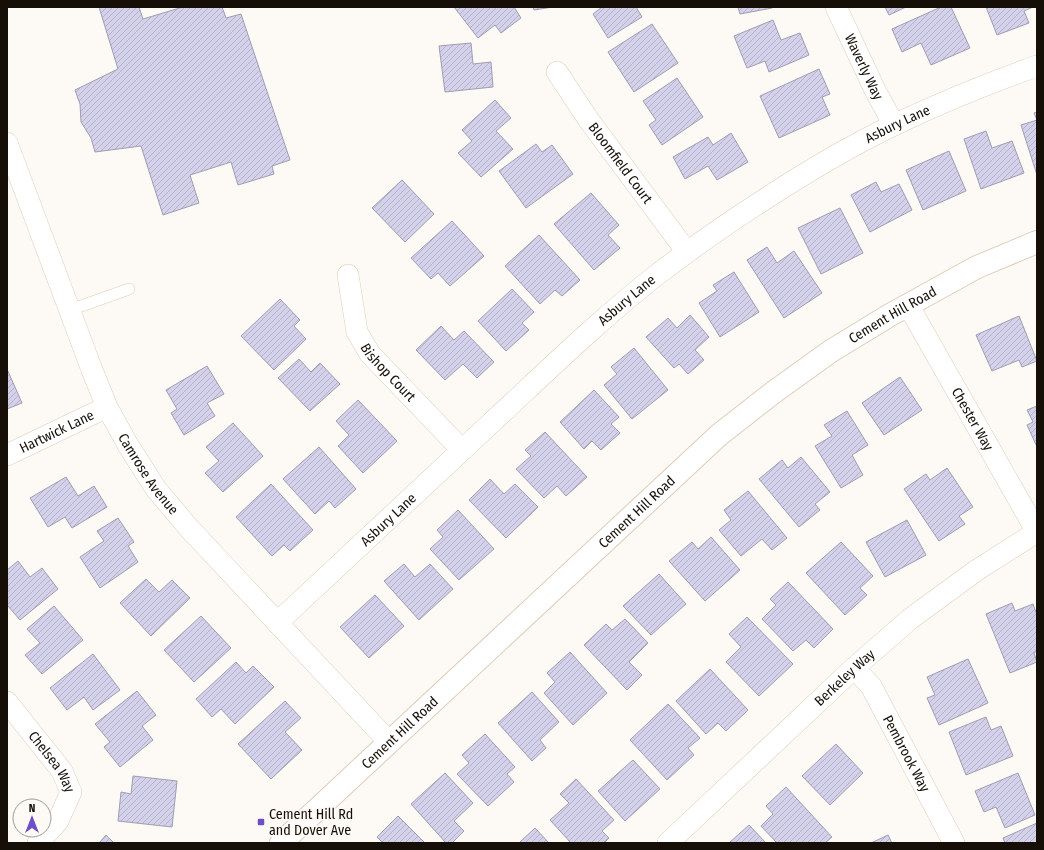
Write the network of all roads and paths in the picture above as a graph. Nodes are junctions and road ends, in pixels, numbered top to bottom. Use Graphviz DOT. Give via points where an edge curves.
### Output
graph roads {
  1 [pos="836,7"];
  2 [pos="1037,66"];
  3 [pos="557,72"];
  4 [pos="894,125"];
  5 [pos="7,143"];
  6 [pos="1037,242"];
  7 [pos="687,252"];
  8 [pos="348,275"];
  9 [pos="129,289"];
  10 [pos="908,305"];
  11 [pos="70,310"];
  12 [pos="107,407"];
  13 [pos="462,450"];
  14 [pos="7,455"];
  15 [pos="1037,532"];
  16 [pos="277,623"];
  17 [pos="854,668"];
  18 [pos="7,702"];
  19 [pos="389,742"];
  20 [pos="38,843"];
  21 [pos="281,843"];
  22 [pos="668,843"];
  23 [pos="954,843"];
  1 -- 4 [label="street, Waverly Way"];
  2 -- 4 [label="street, Asbury Lane"];
  3 -- 7 [label="street, Bloomfield Court" via="588,119"];
  4 -- 7 [label="street, Asbury Lane" via="799,177"];
  5 -- 11 [label="street, Camrose Avenue"];
  6 -- 10 [label="street, Cement Hill Road" via="977,267"];
  7 -- 13 [label="street, Asbury Lane" via="608,316"];
  8 -- 13 [label="street, Bishop Court" via="357,332 370,354"];
  9 -- 11 [label="lane"];
  10 -- 15 [label="street, Chester Way"];
  10 -- 19 [label="street, Cement Hill Road" via="831,351 719,435"];
  11 -- 12 [label="street, Camrose Avenue"];
  12 -- 14 [label="street, Hartwick Lane"];
  12 -- 16 [label="street, Camrose Avenue" via="156,489"];
  13 -- 16 [label="street, Asbury Lane"];
  15 -- 17 [label="street, Berkeley Way" via="977,570 910,619"];
  16 -- 19 [label="street, Camrose Avenue"];
  17 -- 22 [label="street, Berkeley Way"];
  17 -- 23 [label="street, Pembrook Way" via="871,686"];
  18 -- 20 [label="street, Chelsea Way" via="62,771 71,792 58,822"];
  19 -- 21 [label="street, Cement Hill Road"];
}
